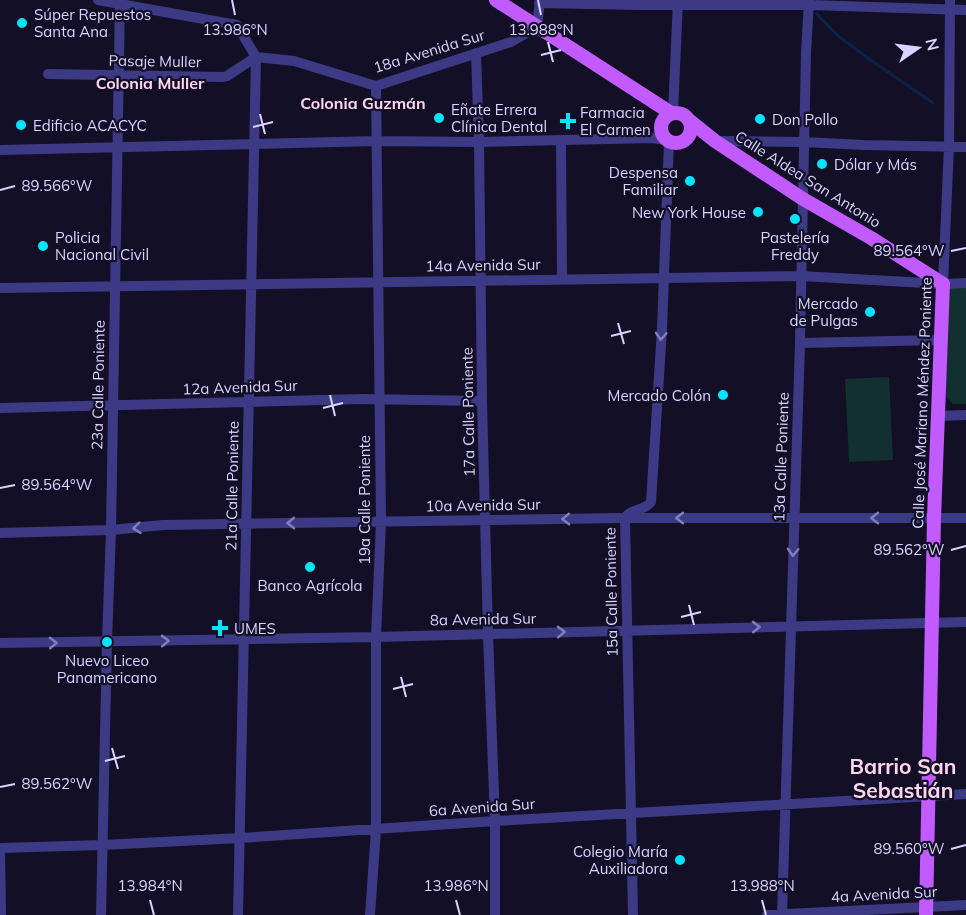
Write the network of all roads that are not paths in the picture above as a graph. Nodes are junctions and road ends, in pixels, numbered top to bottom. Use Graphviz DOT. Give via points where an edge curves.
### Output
graph roads {
  1 [pos="98,0"];
  2 [pos="496,0"];
  3 [pos="120,2"];
  4 [pos="539,2"];
  5 [pos="809,2"];
  6 [pos="678,3"];
  7 [pos="949,5"];
  8 [pos="966,10"];
  9 [pos="537,27"];
  10 [pos="476,53"];
  11 [pos="256,57"];
  12 [pos="48,74"];
  13 [pos="119,75"];
  14 [pos="376,86"];
  15 [pos="690,121"];
  16 [pos="667,129"];
  17 [pos="561,140"];
  18 [pos="377,141"];
  19 [pos="715,141"];
  20 [pos="479,142"];
  21 [pos="804,142"];
  22 [pos="255,144"];
  23 [pos="949,146"];
  24 [pos="966,147"];
  25 [pos="118,148"];
  26 [pos="0,150"];
  27 [pos="803,199"];
  28 [pos="801,276"];
  29 [pos="663,278"];
  30 [pos="562,279"];
  31 [pos="481,280"];
  32 [pos="378,281"];
  33 [pos="251,283"];
  34 [pos="944,284"];
  35 [pos="966,284"];
  36 [pos="115,286"];
  37 [pos="0,288"];
  38 [pos="941,340"];
  39 [pos="800,343"];
  40 [pos="380,399"];
  41 [pos="482,401"];
  42 [pos="249,402"];
  43 [pos="113,406"];
  44 [pos="0,408"];
  45 [pos="966,415"];
  46 [pos="939,416"];
  47 [pos="625,518"];
  48 [pos="794,518"];
  49 [pos="934,518"];
  50 [pos="966,518"];
  51 [pos="485,521"];
  52 [pos="381,522"];
  53 [pos="246,524"];
  54 [pos="111,530"];
  55 [pos="0,533"];
  56 [pos="966,622"];
  57 [pos="933,623"];
  58 [pos="790,626"];
  59 [pos="627,630"];
  60 [pos="488,634"];
  61 [pos="376,636"];
  62 [pos="244,639"];
  63 [pos="107,642"];
  64 [pos="0,644"];
  65 [pos="966,794"];
  66 [pos="929,796"];
  67 [pos="785,805"];
  68 [pos="631,813"];
  69 [pos="495,821"];
  70 [pos="375,830"];
  71 [pos="240,838"];
  72 [pos="102,845"];
  73 [pos="0,848"];
  74 [pos="966,905"];
  75 [pos="926,911"];
  76 [pos="1,915"];
  77 [pos="101,915"];
  78 [pos="238,915"];
  79 [pos="370,915"];
  80 [pos="495,915"];
  81 [pos="633,915"];
  82 [pos="767,915"];
  83 [pos="782,915"];
  1 -- 3 [label="street"];
  2 -- 9 [label="main road"];
  3 -- 11 [label="street" via="237,25"];
  3 -- 13 [label="street, 23a Calle Poniente"];
  4 -- 6 [label="street"];
  4 -- 9 [label="street"];
  5 -- 6 [label="street"];
  5 -- 7 [label="street"];
  5 -- 21 [label="street, 13a Calle Poniente"];
  6 -- 16 [label="street, 15a Calle Poniente"];
  7 -- 8 [label="street"];
  7 -- 23 [label="street, Calle José Mariano Méndez Poniente"];
  9 -- 10 [label="street, 18a Avenida Sur" via="511,42"];
  9 -- 16 [label="main road" via="652,101"];
  10 -- 14 [label="street, 18a Avenida Sur"];
  10 -- 20 [label="street, 17a Calle Poniente"];
  11 -- 13 [label="street, Pasaje Muller" via="223,77"];
  11 -- 14 [label="street, 18a Avenida Sur" via="294,61"];
  11 -- 22 [label="street, 21a Calle Poniente"];
  12 -- 13 [label="street, Pasaje Muller"];
  13 -- 25 [label="street, 23a Calle Poniente"];
  14 -- 18 [label="street, 19a Calle Poniente"];
  15 -- 16 [label="main road, Calle Aldea San Antonio" via="683,114"];
  15 -- 16 [label="main road" via="690,135"];
  15 -- 19 [label="main road, Calle Aldea San Antonio"];
  16 -- 17 [label="street"];
  16 -- 19 [label="main road, Calle Aldea San Antonio"];
  16 -- 29 [label="street, 15a Calle Poniente"];
  17 -- 20 [label="street"];
  17 -- 30 [label="street"];
  18 -- 20 [label="street"];
  18 -- 22 [label="street"];
  18 -- 32 [label="street, 19a Calle Poniente"];
  19 -- 21 [label="street"];
  19 -- 27 [label="main road, Calle Aldea San Antonio"];
  20 -- 31 [label="street, 17a Calle Poniente"];
  21 -- 23 [label="street"];
  21 -- 27 [label="street, 13a Calle Poniente"];
  22 -- 25 [label="street"];
  22 -- 33 [label="street, 21a Calle Poniente"];
  23 -- 24 [label="street"];
  23 -- 34 [label="street, Calle José Mariano Méndez Poniente"];
  25 -- 26 [label="street"];
  25 -- 36 [label="street, 23a Calle Poniente"];
  27 -- 28 [label="street, 13a Calle Poniente"];
  27 -- 34 [label="main road, Calle Aldea San Antonio"];
  28 -- 29 [label="street, 14a Avenida Sur"];
  28 -- 34 [label="street, 14a Avenida Sur"];
  28 -- 39 [label="street, 13a Calle Poniente"];
  29 -- 30 [label="street, 14a Avenida Sur"];
  29 -- 47 [label="street, 15a Calle Poniente, one-way" via="651,502"];
  30 -- 31 [label="street, 14a Avenida Sur"];
  31 -- 32 [label="street, 14a Avenida Sur"];
  31 -- 41 [label="street, 17a Calle Poniente"];
  32 -- 33 [label="street, 14a Avenida Sur"];
  32 -- 40 [label="street, 19a Calle Poniente"];
  33 -- 36 [label="street, 14a Avenida Sur"];
  33 -- 42 [label="street, 21a Calle Poniente"];
  34 -- 35 [label="street, 14a Avenida Sur"];
  34 -- 38 [label="main road, Calle José Mariano Méndez Poniente"];
  36 -- 37 [label="street, 14a Avenida Sur"];
  36 -- 43 [label="street, 23a Calle Poniente"];
  38 -- 39 [label="street"];
  38 -- 46 [label="main road, Calle José Mariano Méndez Poniente"];
  39 -- 48 [label="street, 13a Calle Poniente"];
  40 -- 41 [label="street, 12a Avenida Sur"];
  40 -- 42 [label="street, 12a Avenida Sur"];
  40 -- 52 [label="street, 19a Calle Poniente"];
  41 -- 51 [label="street, 17a Calle Poniente"];
  42 -- 43 [label="street, 12a Avenida Sur"];
  42 -- 53 [label="street, 21a Calle Poniente"];
  43 -- 44 [label="street, 12a Avenida Sur"];
  43 -- 54 [label="street, 23a Calle Poniente"];
  45 -- 46 [label="street"];
  46 -- 49 [label="main road, Calle José Mariano Méndez Poniente"];
  48 -- 47 [label="street, 10a Avenida Sur, one-way"];
  47 -- 51 [label="street, 10a Avenida Sur, one-way"];
  47 -- 59 [label="street, 15a Calle Poniente"];
  49 -- 48 [label="street, 10a Avenida Sur, one-way"];
  48 -- 58 [label="street, 13a Calle Poniente, one-way"];
  49 -- 50 [label="street, 10a Avenida Sur"];
  49 -- 57 [label="main road, Calle José Mariano Méndez Poniente"];
  51 -- 52 [label="street, 10a Avenida Sur"];
  51 -- 60 [label="street, 17a Calle Poniente"];
  52 -- 53 [label="street, 10a Avenida Sur, one-way"];
  52 -- 61 [label="street, 19a Calle Poniente"];
  53 -- 54 [label="street, 10a Avenida Sur, one-way"];
  53 -- 62 [label="street, 21a Calle Poniente"];
  54 -- 55 [label="street, 10a Avenida Sur"];
  54 -- 63 [label="street, 23a Calle Poniente"];
  56 -- 57 [label="street, 8a Avenida Sur"];
  57 -- 58 [label="street, 8a Avenida Sur"];
  57 -- 66 [label="main road, Calle José Mariano Méndez Poniente"];
  59 -- 58 [label="street, 8a Avenida Sur, one-way"];
  58 -- 67 [label="street, 13a Calle Poniente"];
  60 -- 59 [label="street, 8a Avenida Sur, one-way"];
  59 -- 68 [label="street, 15a Calle Poniente"];
  60 -- 61 [label="street, 8a Avenida Sur"];
  60 -- 69 [label="street, 17a Calle Poniente"];
  61 -- 62 [label="street, 8a Avenida Sur"];
  61 -- 70 [label="street, 19a Calle Poniente"];
  63 -- 62 [label="street, 8a Avenida Sur, one-way"];
  62 -- 71 [label="street, 21a Calle Poniente"];
  64 -- 63 [label="street, 8a Avenida Sur, one-way"];
  63 -- 72 [label="street, 23a Calle Poniente"];
  65 -- 66 [label="street, 6a Avenida Sur"];
  66 -- 67 [label="street, 6a Avenida Sur"];
  66 -- 75 [label="main road, Calle José Mariano Méndez Poniente"];
  67 -- 68 [label="street, 6a Avenida Sur"];
  67 -- 83 [label="street, 13a Calle Poniente"];
  68 -- 69 [label="street, 6a Avenida Sur"];
  68 -- 81 [label="street, 15a Calle Poniente"];
  69 -- 70 [label="street, 6a Avenida Sur"];
  69 -- 80 [label="street, 17a Calle Poniente"];
  70 -- 71 [label="street, 6a Avenida Sur"];
  70 -- 79 [label="street, 19a Calle Poniente"];
  71 -- 72 [label="street, 6a Avenida Sur"];
  71 -- 78 [label="street, 21a Calle Poniente"];
  72 -- 73 [label="street, 6a Avenida Sur"];
  72 -- 77 [label="street, 23a Calle Poniente"];
  73 -- 76 [label="street"];
  74 -- 75 [label="street, 4a Avenida Sur"];
  75 -- 83 [label="street, 4a Avenida Sur"];
  82 -- 83 [label="street, 4a Avenida Sur"];
}
